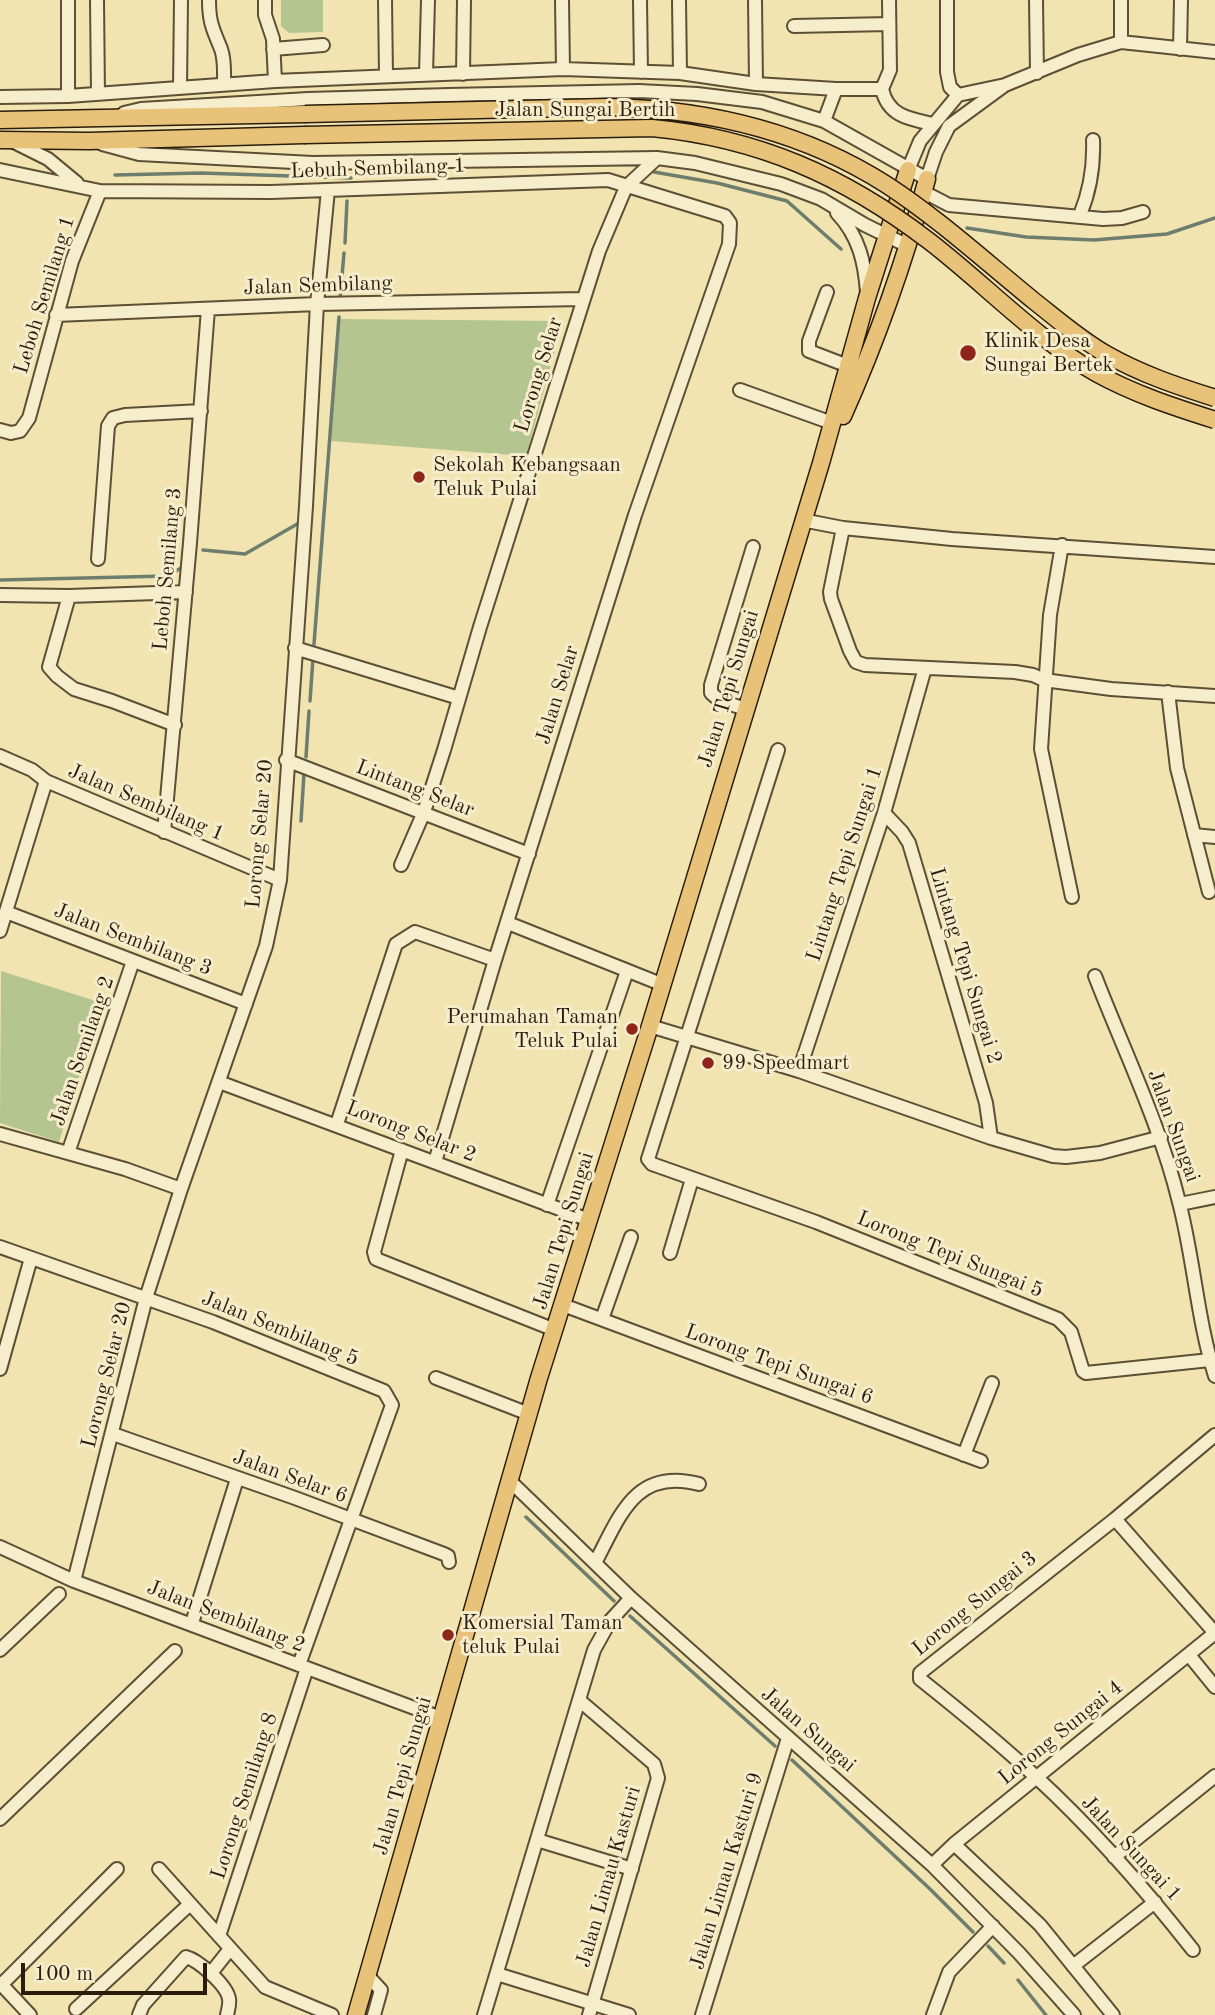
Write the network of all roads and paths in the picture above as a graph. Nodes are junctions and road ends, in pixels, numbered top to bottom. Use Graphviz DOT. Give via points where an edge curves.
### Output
graph roads {
  1 [pos="68,0"];
  2 [pos="97,0"];
  3 [pos="181,0"];
  4 [pos="209,0"];
  5 [pos="265,0"];
  6 [pos="384,0"];
  7 [pos="428,0"];
  8 [pos="464,0"];
  9 [pos="562,0"];
  10 [pos="640,0"];
  11 [pos="679,0"];
  12 [pos="755,0"];
  13 [pos="889,0"];
  14 [pos="947,0"];
  15 [pos="1035,0"];
  16 [pos="1121,0"];
  17 [pos="1181,0"];
  18 [pos="889,24"];
  19 [pos="794,26"];
  20 [pos="1121,42"];
  21 [pos="323,45"];
  22 [pos="274,49"];
  23 [pos="1180,49"];
  24 [pos="1215,52"];
  25 [pos="563,69"];
  26 [pos="641,72"];
  27 [pos="680,73"];
  28 [pos="1037,73"];
  29 [pos="426,74"];
  30 [pos="463,74"];
  31 [pos="386,75"];
  32 [pos="275,81"];
  33 [pos="225,83"];
  34 [pos="756,84"];
  35 [pos="1005,85"];
  36 [pos="180,88"];
  37 [pos="836,89"];
  38 [pos="882,89"];
  39 [pos="98,94"];
  40 [pos="958,95"];
  41 [pos="68,96"];
  42 [pos="0,97"];
  43 [pos="0,120"];
  44 [pos="89,120"];
  45 [pos="824,121"];
  46 [pos="933,124"];
  47 [pos="5,140"];
  48 [pos="1093,140"];
  49 [pos="89,141"];
  50 [pos="657,158"];
  51 [pos="0,170"];
  52 [pos="908,170"];
  53 [pos="80,186"];
  54 [pos="926,186"];
  55 [pos="626,187"];
  56 [pos="328,190"];
  57 [pos="100,191"];
  58 [pos="821,199"];
  59 [pos="1143,212"];
  60 [pos="1080,215"];
  61 [pos="887,235"];
  62 [pos="729,244"];
  63 [pos="908,246"];
  64 [pos="827,292"];
  65 [pos="867,298"];
  66 [pos="582,299"];
  67 [pos="317,304"];
  68 [pos="208,309"];
  69 [pos="56,315"];
  70 [pos="848,366"];
  71 [pos="740,390"];
  72 [pos="1215,398"];
  73 [pos="201,411"];
  74 [pos="1215,420"];
  75 [pos="832,423"];
  76 [pos="0,430"];
  77 [pos="821,463"];
  78 [pos="802,520"];
  79 [pos="843,528"];
  80 [pos="1062,545"];
  81 [pos="753,547"];
  82 [pos="1215,556"];
  83 [pos="98,559"];
  84 [pos="186,592"];
  85 [pos="0,595"];
  86 [pos="69,596"];
  87 [pos="295,648"];
  88 [pos="925,668"];
  89 [pos="1044,680"];
  90 [pos="1168,692"];
  91 [pos="1215,696"];
  92 [pos="459,698"];
  93 [pos="745,709"];
  94 [pos="175,725"];
  95 [pos="778,750"];
  96 [pos="0,756"];
  97 [pos="286,760"];
  98 [pos="46,781"];
  99 [pos="424,812"];
  100 [pos="884,813"];
  101 [pos="164,832"];
  102 [pos="1194,835"];
  103 [pos="1215,837"];
  104 [pos="529,853"];
  105 [pos="401,865"];
  106 [pos="279,880"];
  107 [pos="1209,892"];
  108 [pos="1072,897"];
  109 [pos="6,912"];
  110 [pos="508,923"];
  111 [pos="0,931"];
  112 [pos="495,960"];
  113 [pos="134,961"];
  114 [pos="627,971"];
  115 [pos="1095,976"];
  116 [pos="661,984"];
  117 [pos="246,1004"];
  118 [pos="650,1026"];
  119 [pos="688,1037"];
  120 [pos="799,1070"];
  121 [pos="219,1082"];
  122 [pos="337,1125"];
  123 [pos="0,1134"];
  124 [pos="1161,1137"];
  125 [pos="991,1138"];
  126 [pos="402,1150"];
  127 [pos="68,1153"];
  128 [pos="435,1162"];
  129 [pos="692,1179"];
  130 [pos="181,1189"];
  131 [pos="1215,1197"];
  132 [pos="1180,1204"];
  133 [pos="547,1205"];
  134 [pos="589,1220"];
  135 [pos="631,1237"];
  136 [pos="0,1247"];
  137 [pos="670,1253"];
  138 [pos="31,1258"];
  139 [pos="146,1298"];
  140 [pos="563,1305"];
  141 [pos="602,1319"];
  142 [pos="555,1330"];
  143 [pos="1211,1345"];
  144 [pos="1210,1360"];
  145 [pos="0,1369"];
  146 [pos="1215,1376"];
  147 [pos="436,1378"];
  148 [pos="992,1383"];
  149 [pos="392,1405"];
  150 [pos="529,1414"];
  151 [pos="113,1434"];
  152 [pos="1215,1435"];
  153 [pos="964,1455"];
  154 [pos="981,1461"];
  155 [pos="237,1479"];
  156 [pos="509,1480"];
  157 [pos="699,1484"];
  158 [pos="1115,1519"];
  159 [pos="351,1520"];
  160 [pos="0,1547"];
  161 [pos="449,1562"];
  162 [pos="595,1563"];
  163 [pos="74,1581"];
  164 [pos="58,1594"];
  165 [pos="631,1598"];
  166 [pos="191,1623"];
  167 [pos="1215,1633"];
  168 [pos="0,1650"];
  169 [pos="175,1650"];
  170 [pos="1189,1655"];
  171 [pos="303,1667"];
  172 [pos="1215,1687"];
  173 [pos="579,1700"];
  174 [pos="441,1718"];
  175 [pos="788,1738"];
  176 [pos="1215,1776"];
  177 [pos="1037,1777"];
  178 [pos="0,1819"];
  179 [pos="537,1840"];
  180 [pos="954,1844"];
  181 [pos="1114,1857"];
  182 [pos="932,1865"];
  183 [pos="159,1869"];
  184 [pos="632,1869"];
  185 [pos="117,1870"];
  186 [pos="1155,1902"];
  187 [pos="190,1904"];
  188 [pos="993,1926"];
  189 [pos="219,1936"];
  190 [pos="230,1949"];
  191 [pos="1194,1950"];
  192 [pos="1073,1966"];
  193 [pos="211,1973"];
  194 [pos="497,1974"];
  195 [pos="368,1976"];
  196 [pos="1,1984"];
  197 [pos="76,2009"];
  198 [pos="590,2009"];
  199 [pos="1069,2012"];
  200 [pos="1106,2012"];
  201 [pos="30,2015"];
  202 [pos="139,2015"];
  203 [pos="227,2015"];
  204 [pos="331,2015"];
  205 [pos="356,2015"];
  206 [pos="374,2015"];
  207 [pos="484,2015"];
  208 [pos="629,2015"];
  209 [pos="702,2015"];
  210 [pos="933,2015"];
  1 -- 41 [label="street"];
  2 -- 39 [label="street"];
  3 -- 36 [label="street"];
  4 -- 33 [label="street" via="211,29 221,51"];
  5 -- 22 [label="street"];
  6 -- 31 [label="street"];
  7 -- 29 [label="street"];
  8 -- 30 [label="street"];
  9 -- 25 [label="street"];
  10 -- 26 [label="street"];
  11 -- 27 [label="street"];
  12 -- 34 [label="street"];
  13 -- 18 [label="street"];
  14 -- 40 [label="street" via="947,72 950,87"];
  15 -- 28 [label="street"];
  16 -- 20 [label="street"];
  17 -- 23 [label="street"];
  18 -- 19 [label="street"];
  18 -- 38 [label="street" via="890,70"];
  20 -- 23 [label="street"];
  20 -- 28 [label="street"];
  21 -- 22 [label="street"];
  22 -- 32 [label="street"];
  23 -- 24 [label="street"];
  25 -- 26 [label="street"];
  25 -- 30 [label="street"];
  26 -- 27 [label="street"];
  27 -- 34 [label="street"];
  28 -- 35 [label="street"];
  29 -- 30 [label="street"];
  29 -- 31 [label="street"];
  31 -- 32 [label="street"];
  32 -- 33 [label="street"];
  33 -- 36 [label="street"];
  34 -- 37 [label="street"];
  35 -- 40 [label="street"];
  35 -- 54 [label="street" via="948,126"];
  36 -- 39 [label="street"];
  37 -- 38 [label="street"];
  37 -- 45 [label="street"];
  38 -- 46 [label="street" via="885,103 901,115"];
  39 -- 41 [label="street"];
  40 -- 46 [label="street"];
  41 -- 42 [label="street"];
  43 -- 44 [label="main road, Jalan Sungai Bertih"];
  44 -- 45 [label="street" via="141,109 308,99 639,92 761,102"];
  44 -- 72 [label="main road, Jalan Sungai Bertih, bridge" via="609,107 653,108 731,120 838,157 888,186 1104,353 1152,377"];
  45 -- 52 [label="street"];
  46 -- 52 [label="street"];
  47 -- 49 [label="main road, Jalan Sungai Bertih"];
  47 -- 53 [label="street" via="48,159"];
  48 -- 60 [label="street" via="1093,164"];
  49 -- 50 [label="street" via="139,154 313,163"];
  49 -- 74 [label="main road, Jalan Sungai Bertih, bridge" via="652,128 727,138 784,157 880,206 1095,372 1151,399"];
  50 -- 55 [label="street, Lorong Selar"];
  50 -- 58 [label="street" via="742,173"];
  51 -- 53 [label="street, Lebuh Sembilang 1"];
  52 -- 54 [label="street"];
  52 -- 61 [label="main road, Jalan Tepi Sungai"];
  53 -- 57 [label="street, Lebuh Sembilang 1"];
  54 -- 60 [label="street" via="949,205"];
  54 -- 63 [label="main road, Jalan Tepi Sungai"];
  55 -- 56 [label="street, Lebuh Sembilang 1" via="608,180"];
  55 -- 62 [label="street, Lebuh Sembilang 1" via="725,216 730,223"];
  55 -- 66 [label="street, Lorong Selar"];
  56 -- 57 [label="street, Lebuh Sembilang 1"];
  56 -- 67 [label="street, Lorong Selar 20"];
  57 -- 69 [label="street, Leboh Semilang 1"];
  58 -- 61 [label="street"];
  58 -- 65 [label="street" via="857,241"];
  59 -- 60 [label="street" via="1103,219"];
  61 -- 63 [label="street"];
  61 -- 65 [label="main road, Jalan Tepi Sungai"];
  62 -- 104 [label="street, Jalan Selar" via="635,515"];
  63 -- 77 [label="main road, Jalan Tepi Sungai" via="867,359"];
  64 -- 70 [label="street" via="809,351"];
  65 -- 70 [label="main road, Jalan Tepi Sungai"];
  66 -- 67 [label="street, Jalan Sembilang"];
  66 -- 92 [label="street, Lorong Selar"];
  67 -- 68 [label="street, Jalan Sembilang"];
  67 -- 87 [label="street, Lorong Selar 20"];
  68 -- 69 [label="street, Jalan Sembilang"];
  68 -- 73 [label="street, Leboh Semilang 3"];
  69 -- 76 [label="street, Leboh Semilang 1" via="29,418 20,431"];
  70 -- 75 [label="main road, Jalan Tepi Sungai"];
  71 -- 75 [label="street"];
  73 -- 83 [label="street" via="113,418 108,426"];
  73 -- 84 [label="street, Leboh Semilang 3"];
  75 -- 77 [label="main road, Jalan Tepi Sungai"];
  77 -- 78 [label="main road, Jalan Tepi Sungai"];
  78 -- 79 [label="street"];
  78 -- 93 [label="main road, Jalan Tepi Sungai"];
  79 -- 80 [label="street" via="952,540"];
  79 -- 88 [label="street" via="830,592 850,652 865,666"];
  80 -- 82 [label="street"];
  80 -- 89 [label="street"];
  81 -- 93 [label="street" via="711,685 711,693 719,700"];
  84 -- 86 [label="street"];
  84 -- 94 [label="street, Leboh Semilang 3"];
  85 -- 86 [label="street"];
  86 -- 94 [label="street" via="49,667 57,677 74,689"];
  87 -- 92 [label="street"];
  87 -- 97 [label="street, Lorong Selar 20"];
  88 -- 89 [label="street" via="1015,672"];
  88 -- 100 [label="street, Lintang Tepi Sungai 1"];
  89 -- 90 [label="street"];
  89 -- 108 [label="street" via="1041,749"];
  90 -- 91 [label="street"];
  90 -- 102 [label="street" via="1177,768"];
  92 -- 99 [label="street, Lorong Selar"];
  93 -- 116 [label="main road, Jalan Tepi Sungai"];
  94 -- 101 [label="street, Leboh Semilang 3"];
  95 -- 119 [label="street"];
  96 -- 98 [label="street, Jalan Sembilang 1"];
  97 -- 99 [label="street, Lintang Selar"];
  97 -- 106 [label="street, Lorong Selar 20"];
  98 -- 101 [label="street, Jalan Sembilang 1"];
  98 -- 109 [label="street"];
  99 -- 104 [label="street, Lintang Selar"];
  99 -- 105 [label="street, Lorong Selar"];
  100 -- 120 [label="street, Lintang Tepi Sungai 1"];
  100 -- 125 [label="street, Lintang Tepi Sungai 2" via="909,843 986,1103"];
  101 -- 106 [label="street, Jalan Sembilang 1"];
  102 -- 103 [label="street"];
  102 -- 107 [label="street"];
  104 -- 110 [label="street, Jalan Selar"];
  106 -- 117 [label="street, Lorong Selar 20" via="266,946"];
  109 -- 111 [label="street"];
  109 -- 113 [label="street, Jalan Sembilang 3"];
  110 -- 112 [label="street, Jalan Selar"];
  110 -- 114 [label="street"];
  112 -- 122 [label="street" via="415,932 396,944"];
  112 -- 128 [label="street, Jalan Selar"];
  113 -- 117 [label="street, Jalan Sembilang 3"];
  113 -- 127 [label="street, Jalan Semilang 2"];
  114 -- 116 [label="street"];
  114 -- 133 [label="street"];
  115 -- 124 [label="street, Jalan Sungai"];
  116 -- 118 [label="main road, Jalan Tepi Sungai"];
  117 -- 121 [label="street, Lorong Selar 20"];
  118 -- 119 [label="street"];
  118 -- 134 [label="main road, Jalan Tepi Sungai"];
  119 -- 120 [label="street"];
  119 -- 129 [label="street, Lorong Tepi Sungai 5" via="648,1155 652,1164"];
  120 -- 125 [label="street"];
  121 -- 122 [label="street, Lorong Selar 2"];
  121 -- 130 [label="street, Lorong Selar 20"];
  122 -- 126 [label="street, Lorong Selar 2"];
  123 -- 127 [label="street"];
  124 -- 125 [label="street" via="1066,1157"];
  124 -- 132 [label="street, Jalan Sungai"];
  126 -- 128 [label="street, Lorong Selar 2"];
  126 -- 142 [label="street" via="374,1252 376,1259"];
  127 -- 130 [label="street"];
  128 -- 133 [label="street, Lorong Selar 2"];
  129 -- 137 [label="street"];
  129 -- 144 [label="street, Lorong Tepi Sungai 5" via="816,1222 1058,1319 1071,1332 1087,1373"];
  130 -- 139 [label="street, Lorong Selar 20"];
  131 -- 132 [label="street"];
  132 -- 143 [label="street, Jalan Sungai"];
  133 -- 134 [label="street, Lorong Selar 2"];
  134 -- 140 [label="main road, Jalan Tepi Sungai"];
  135 -- 141 [label="street"];
  136 -- 138 [label="street, Jalan Sembilang 5"];
  138 -- 139 [label="street, Jalan Sembilang 5"];
  138 -- 145 [label="street"];
  139 -- 149 [label="street, Jalan Sembilang 5" via="384,1391"];
  139 -- 151 [label="street, Lorong Selar 20"];
  140 -- 141 [label="street, Lorong Tepi Sungai 6"];
  140 -- 142 [label="main road, Jalan Tepi Sungai"];
  141 -- 153 [label="street, Lorong Tepi Sungai 6"];
  142 -- 150 [label="main road, Jalan Tepi Sungai"];
  143 -- 144 [label="street, Jalan Sungai"];
  144 -- 146 [label="street, Jalan Sungai"];
  147 -- 150 [label="street"];
  148 -- 153 [label="street"];
  149 -- 159 [label="street, Lorong Semilang 8"];
  150 -- 156 [label="main road, Jalan Tepi Sungai"];
  151 -- 155 [label="street, Jalan Selar 6"];
  151 -- 163 [label="street, Lorong Selar 20"];
  152 -- 158 [label="street, Lorong Sungai 3"];
  153 -- 154 [label="street, Lorong Tepi Sungai 6"];
  155 -- 159 [label="street, Jalan Selar 6"];
  155 -- 166 [label="street"];
  156 -- 162 [label="street, Jalan Sungai"];
  156 -- 174 [label="main road, Jalan Tepi Sungai"];
  157 -- 162 [label="street" via="669,1479 638,1494 622,1512"];
  158 -- 167 [label="street"];
  158 -- 177 [label="street, Lorong Sungai 3" via="920,1673 920,1679"];
  159 -- 161 [label="street, Jalan Selar 6" via="444,1554"];
  159 -- 171 [label="street, Lorong Semilang 8"];
  160 -- 163 [label="street, Jalan Sembilang 2"];
  162 -- 165 [label="street, Jalan Sungai"];
  163 -- 166 [label="street, Jalan Sembilang 2"];
  164 -- 168 [label="street"];
  165 -- 173 [label="street" via="610,1621 594,1650"];
  165 -- 175 [label="street, Jalan Sungai"];
  166 -- 171 [label="street, Jalan Sembilang 2"];
  167 -- 170 [label="street, Lorong Sungai 4"];
  169 -- 178 [label="street"];
  170 -- 172 [label="street"];
  170 -- 177 [label="street, Lorong Sungai 4"];
  171 -- 174 [label="street, Jalan Sembilang 2"];
  171 -- 189 [label="street, Lorong Semilang 8"];
  173 -- 179 [label="street"];
  173 -- 184 [label="street, Jalan Limau Kasturi" via="658,1771"];
  174 -- 195 [label="main road, Jalan Tepi Sungai"];
  175 -- 182 [label="street, Jalan Sungai"];
  175 -- 209 [label="street, Jalan Limau Kasturi 9"];
  176 -- 181 [label="street"];
  177 -- 180 [label="street, Lorong Sungai 4"];
  177 -- 181 [label="street, Jalan Sungai 1"];
  179 -- 184 [label="street"];
  179 -- 194 [label="street"];
  180 -- 182 [label="street, Lorong Sungai 4"];
  180 -- 192 [label="street" via="1040,1925"];
  181 -- 186 [label="street, Jalan Sungai 1"];
  182 -- 188 [label="street, Jalan Sungai"];
  183 -- 187 [label="street"];
  184 -- 198 [label="street, Jalan Limau Kasturi"];
  185 -- 196 [label="street"];
  186 -- 191 [label="street, Jalan Sungai 1"];
  186 -- 192 [label="street"];
  187 -- 189 [label="street"];
  187 -- 197 [label="street"];
  188 -- 199 [label="street, Jalan Sungai"];
  188 -- 210 [label="street" via="949,1972"];
  189 -- 190 [label="street"];
  190 -- 193 [label="street"];
  190 -- 204 [label="street" via="265,1987"];
  192 -- 200 [label="street"];
  193 -- 202 [label="street" via="186,1957"];
  193 -- 203 [label="street" via="227,1991"];
  194 -- 198 [label="street"];
  194 -- 207 [label="street"];
  195 -- 205 [label="main road, Jalan Tepi Sungai"];
  195 -- 206 [label="street" via="381,1990"];
  196 -- 201 [label="street"];
  198 -- 208 [label="street"];
}
